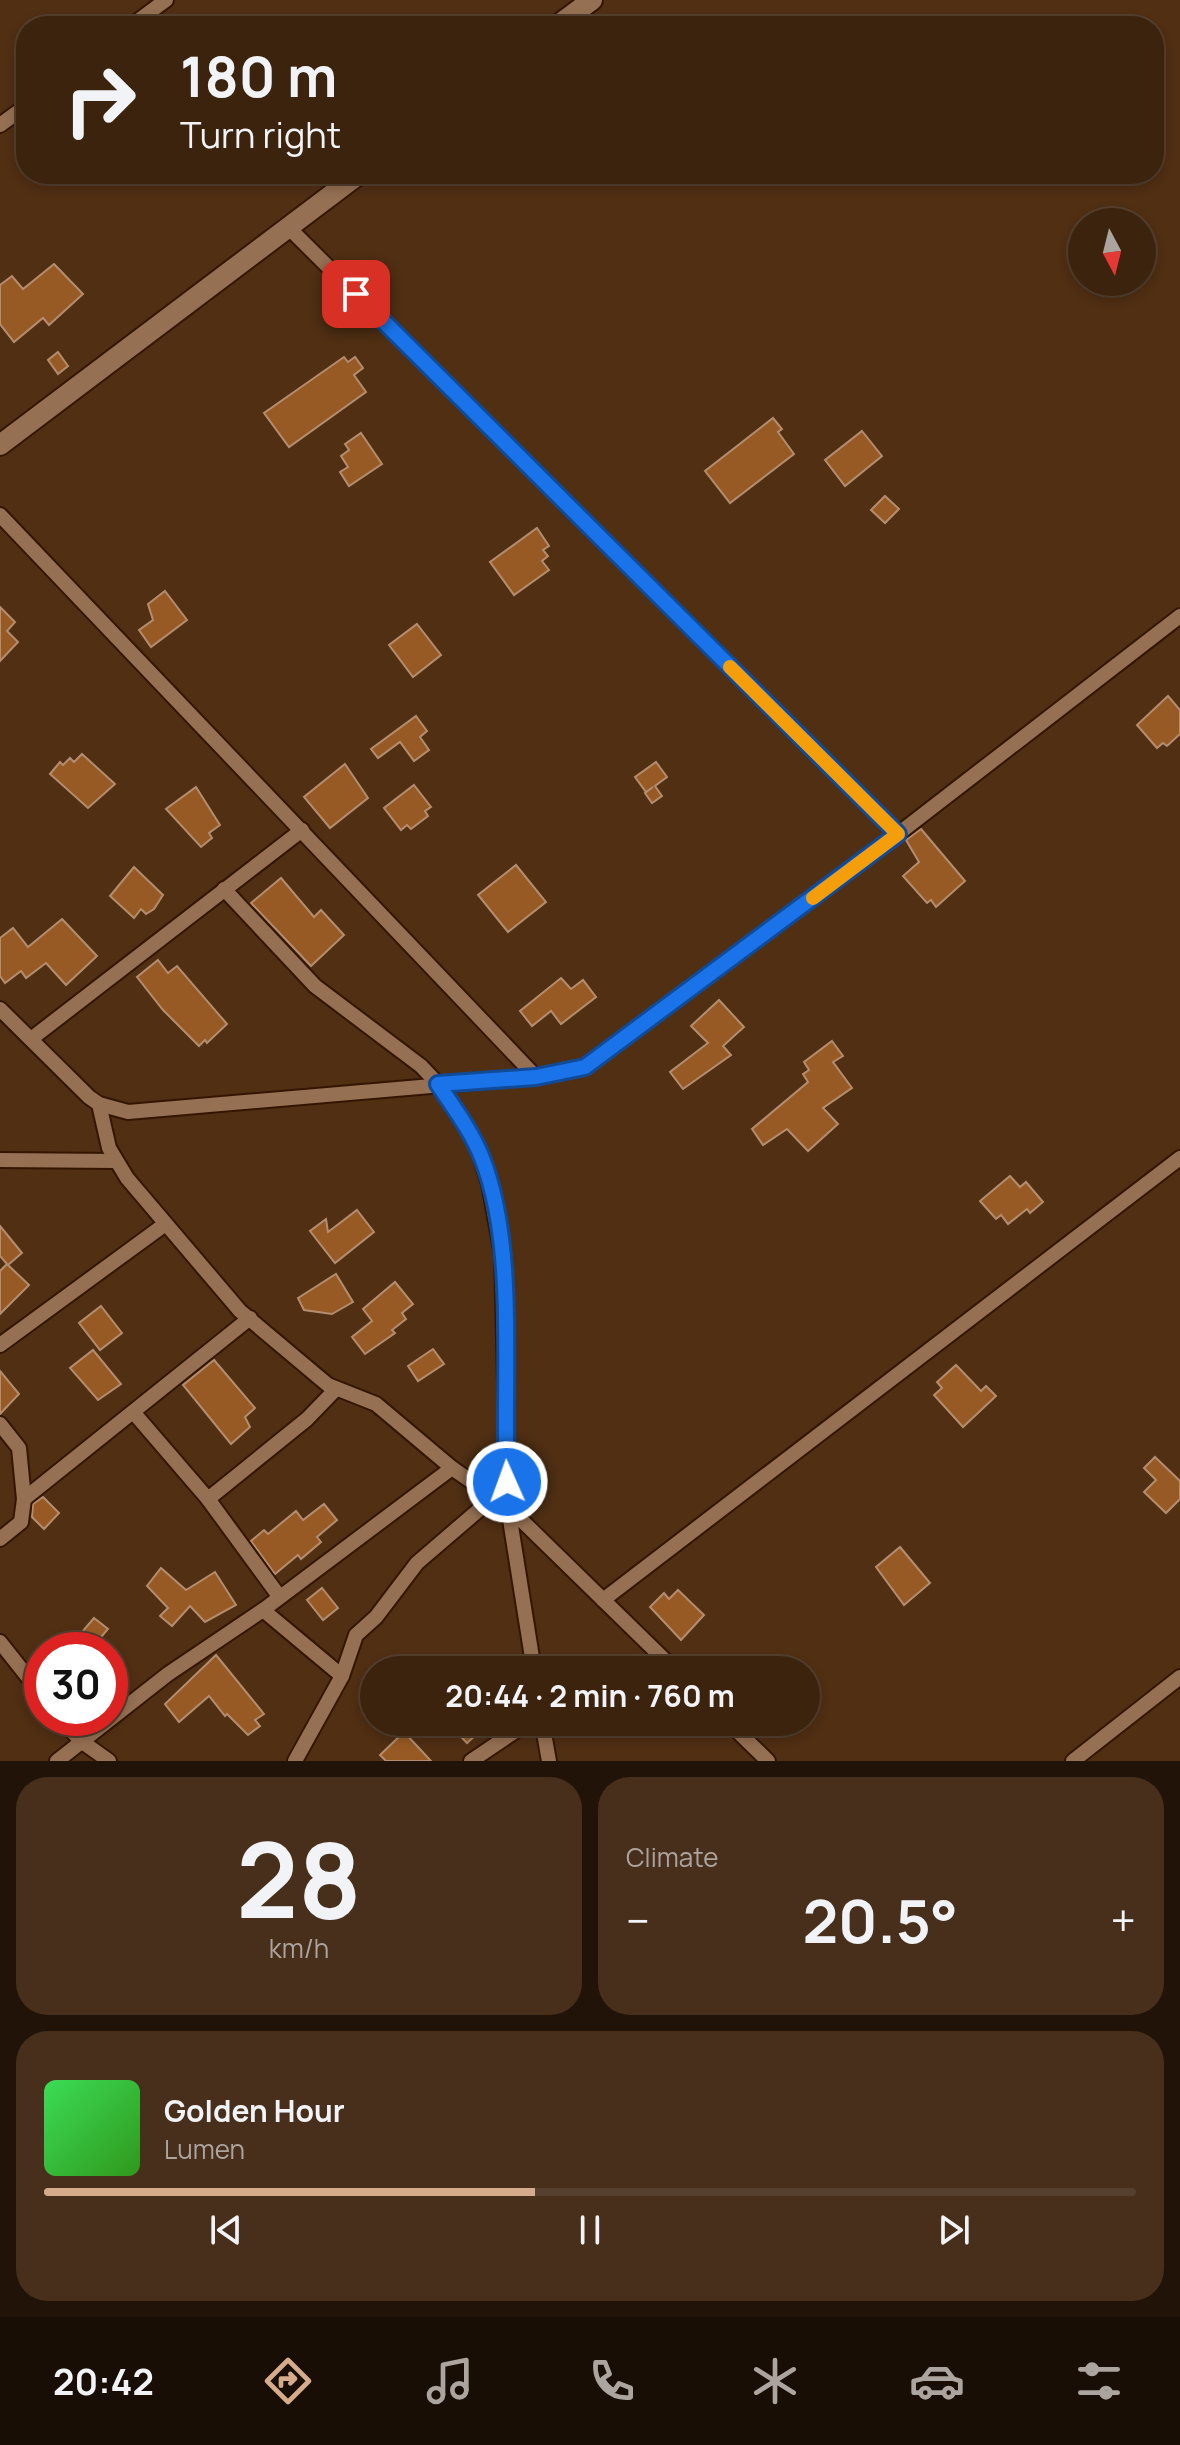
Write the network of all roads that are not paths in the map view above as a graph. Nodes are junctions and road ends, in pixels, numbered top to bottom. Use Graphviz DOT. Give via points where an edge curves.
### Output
graph roads {
  1 [pos="166,0"];
  2 [pos="592,0"];
  3 [pos="144,16"];
  4 [pos="570,16"];
  5 [pos="346,184"];
  6 [pos="288,227"];
  7 [pos="0,445"];
  8 [pos="0,515"];
  9 [pos="1180,616"];
  10 [pos="302,830"];
  11 [pos="898,834"];
  12 [pos="224,889"];
  13 [pos="0,1009"];
  14 [pos="31,1039"];
  15 [pos="536,1077"];
  16 [pos="438,1084"];
  17 [pos="99,1104"];
  18 [pos="1180,1158"];
  19 [pos="0,1160"];
  20 [pos="116,1161"];
  21 [pos="164,1225"];
  22 [pos="250,1318"];
  23 [pos="0,1345"];
  24 [pos="336,1389"];
  25 [pos="134,1413"];
  26 [pos="0,1424"];
  27 [pos="452,1468"];
  28 [pos="495,1496"];
  29 [pos="24,1499"];
  30 [pos="208,1499"];
  31 [pos="508,1507"];
  32 [pos="0,1539"];
  33 [pos="279,1596"];
  34 [pos="603,1600"];
  35 [pos="263,1610"];
  36 [pos="0,1642"];
  37 [pos="532,1656"];
  38 [pos="661,1656"];
  39 [pos="24,1672"];
  40 [pos="342,1676"];
  41 [pos="1180,1677"];
  42 [pos="76,1736"];
  43 [pos="508,1736"];
  44 [pos="545,1736"];
  45 [pos="742,1736"];
  46 [pos="81,1741"];
  47 [pos="57,1761"];
  48 [pos="109,1761"];
  49 [pos="295,1761"];
  50 [pos="471,1761"];
  51 [pos="549,1761"];
  52 [pos="768,1761"];
  53 [pos="1073,1761"];
  1 -- 3 [label="street"];
  2 -- 4 [label="street"];
  5 -- 6 [label="street"];
  6 -- 7 [label="street"];
  6 -- 11 [label="street"];
  8 -- 10 [label="street"];
  9 -- 11 [label="street"];
  10 -- 12 [label="street"];
  10 -- 15 [label="street"];
  11 -- 15 [label="street" via="600,1057 573,1071"];
  12 -- 14 [label="street"];
  12 -- 16 [label="street" via="315,986"];
  13 -- 14 [label="street"];
  14 -- 17 [label="street"];
  15 -- 16 [label="street"];
  16 -- 17 [label="street" via="138,1112"];
  16 -- 31 [label="street" via="477,1145 495,1213 505,1317"];
  17 -- 20 [label="street"];
  18 -- 34 [label="street"];
  19 -- 20 [label="street"];
  20 -- 21 [label="street"];
  21 -- 22 [label="street"];
  21 -- 23 [label="street"];
  22 -- 24 [label="street"];
  22 -- 25 [label="street"];
  24 -- 27 [label="street" via="376,1404"];
  24 -- 30 [label="street"];
  25 -- 29 [label="street"];
  25 -- 30 [label="street"];
  26 -- 29 [label="street" via="19,1448"];
  27 -- 28 [label="street"];
  27 -- 33 [label="street"];
  28 -- 31 [label="street"];
  28 -- 40 [label="street" via="408,1574 356,1635"];
  29 -- 32 [label="street" via="21,1522"];
  30 -- 33 [label="street"];
  31 -- 34 [label="street"];
  31 -- 37 [label="street"];
  33 -- 35 [label="street"];
  34 -- 38 [label="street"];
  35 -- 40 [label="street"];
  35 -- 46 [label="street"];
  36 -- 39 [label="street"];
  40 -- 49 [label="street"];
  41 -- 53 [label="street"];
  42 -- 46 [label="street"];
  43 -- 50 [label="street"];
  44 -- 51 [label="street"];
  45 -- 52 [label="street"];
  46 -- 47 [label="street"];
  46 -- 48 [label="street"];
}
